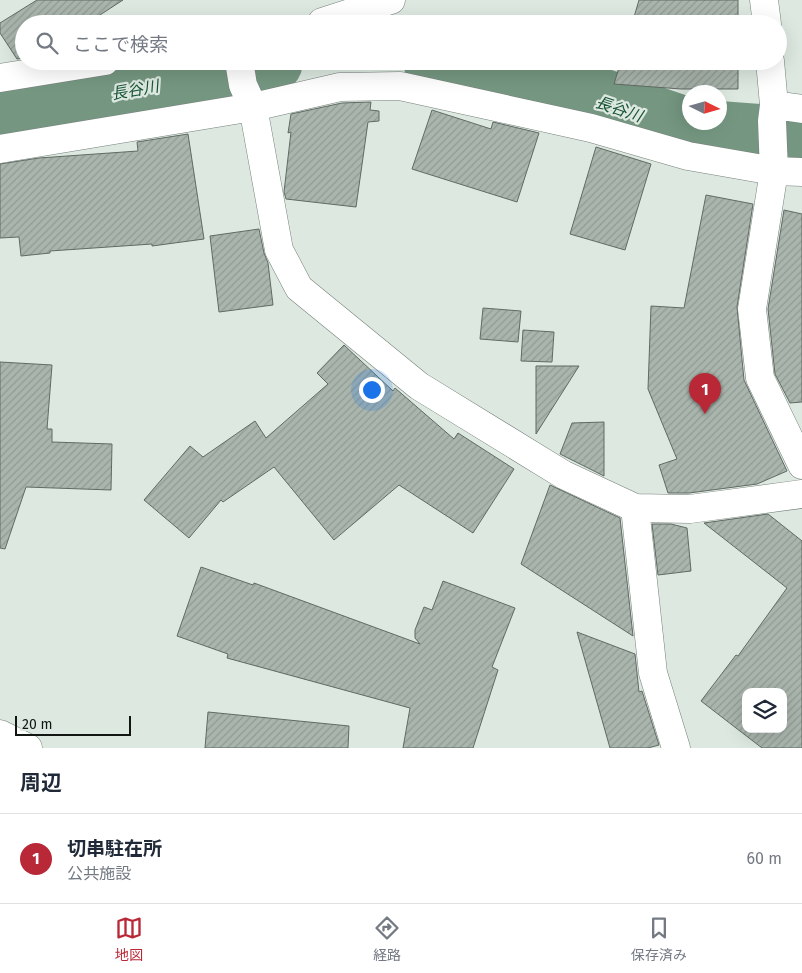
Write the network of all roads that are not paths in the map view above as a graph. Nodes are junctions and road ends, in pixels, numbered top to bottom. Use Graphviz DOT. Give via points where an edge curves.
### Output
graph roads {
  1 [pos="391,0"];
  2 [pos="764,0"];
  3 [pos="320,15"];
  4 [pos="766,15"];
  5 [pos="49,70"];
  6 [pos="240,70"];
  7 [pos="771,70"];
  8 [pos="0,78"];
  9 [pos="253,106"];
  10 [pos="802,109"];
  11 [pos="773,113"];
  12 [pos="0,148"];
  13 [pos="773,163"];
  14 [pos="802,172"];
  15 [pos="802,465"];
  16 [pos="802,494"];
  17 [pos="635,508"];
  18 [pos="676,748"];
  1 -- 3 [label="street"];
  2 -- 4 [label="street"];
  5 -- 8 [label="street"];
  6 -- 9 [label="street" via="242,85"];
  7 -- 11 [label="street"];
  9 -- 12 [label="street"];
  9 -- 13 [label="street" via="340,87 400,86 591,128 688,156"];
  9 -- 17 [label="street" via="279,250 299,288 418,386 564,475"];
  10 -- 11 [label="street"];
  11 -- 13 [label="street"];
  13 -- 14 [label="street"];
  13 -- 15 [label="street" via="752,309 760,378"];
  16 -- 17 [label="street" via="690,509"];
  17 -- 18 [label="street" via="653,673"];
}
